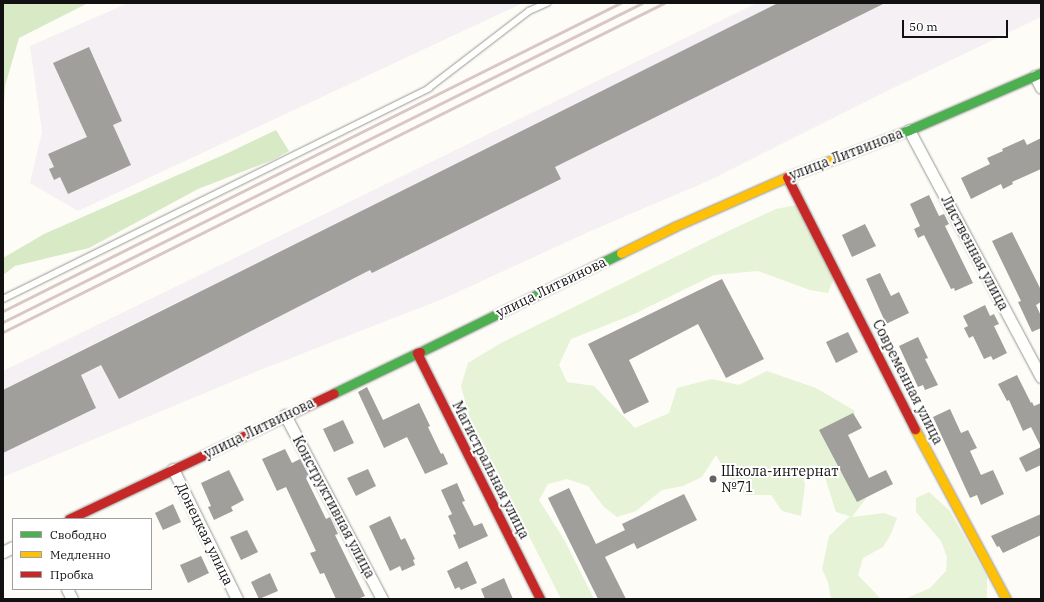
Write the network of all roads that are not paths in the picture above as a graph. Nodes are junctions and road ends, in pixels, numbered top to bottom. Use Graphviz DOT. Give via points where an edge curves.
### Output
graph roads {
  1 [pos="547,3"];
  2 [pos="1038,74"];
  3 [pos="1041,88"];
  4 [pos="909,130"];
  5 [pos="787,177"];
  6 [pos="3,299"];
  7 [pos="417,353"];
  8 [pos="1041,377"];
  9 [pos="285,415"];
  10 [pos="173,469"];
  11 [pos="71,518"];
  12 [pos="12,548"];
  13 [pos="3,552"];
  14 [pos="68,590"];
  15 [pos="72,599"];
  16 [pos="236,599"];
  17 [pos="382,599"];
  18 [pos="540,599"];
  19 [pos="1006,599"];
  1 -- 6 [label="lane" via="529,11 429,88"];
  2 -- 3 [label="street"];
  2 -- 4 [label="main road, улица Литвинова"];
  4 -- 5 [label="main road, улица Литвинова"];
  4 -- 8 [label="street, Лиственная улица"];
  5 -- 7 [label="main road, улица Литвинова" via="676,226"];
  5 -- 19 [label="main road, Современная улица" via="933,464"];
  7 -- 9 [label="main road, улица Литвинова"];
  7 -- 18 [label="main road, Магистральная улица"];
  9 -- 10 [label="main road, улица Литвинова"];
  9 -- 17 [label="street, Конструктивная улица"];
  10 -- 11 [label="main road, улица Литвинова"];
  10 -- 16 [label="street, Донецкая улица"];
  12 -- 13 [label="street"];
  14 -- 15 [label="street"];
}
